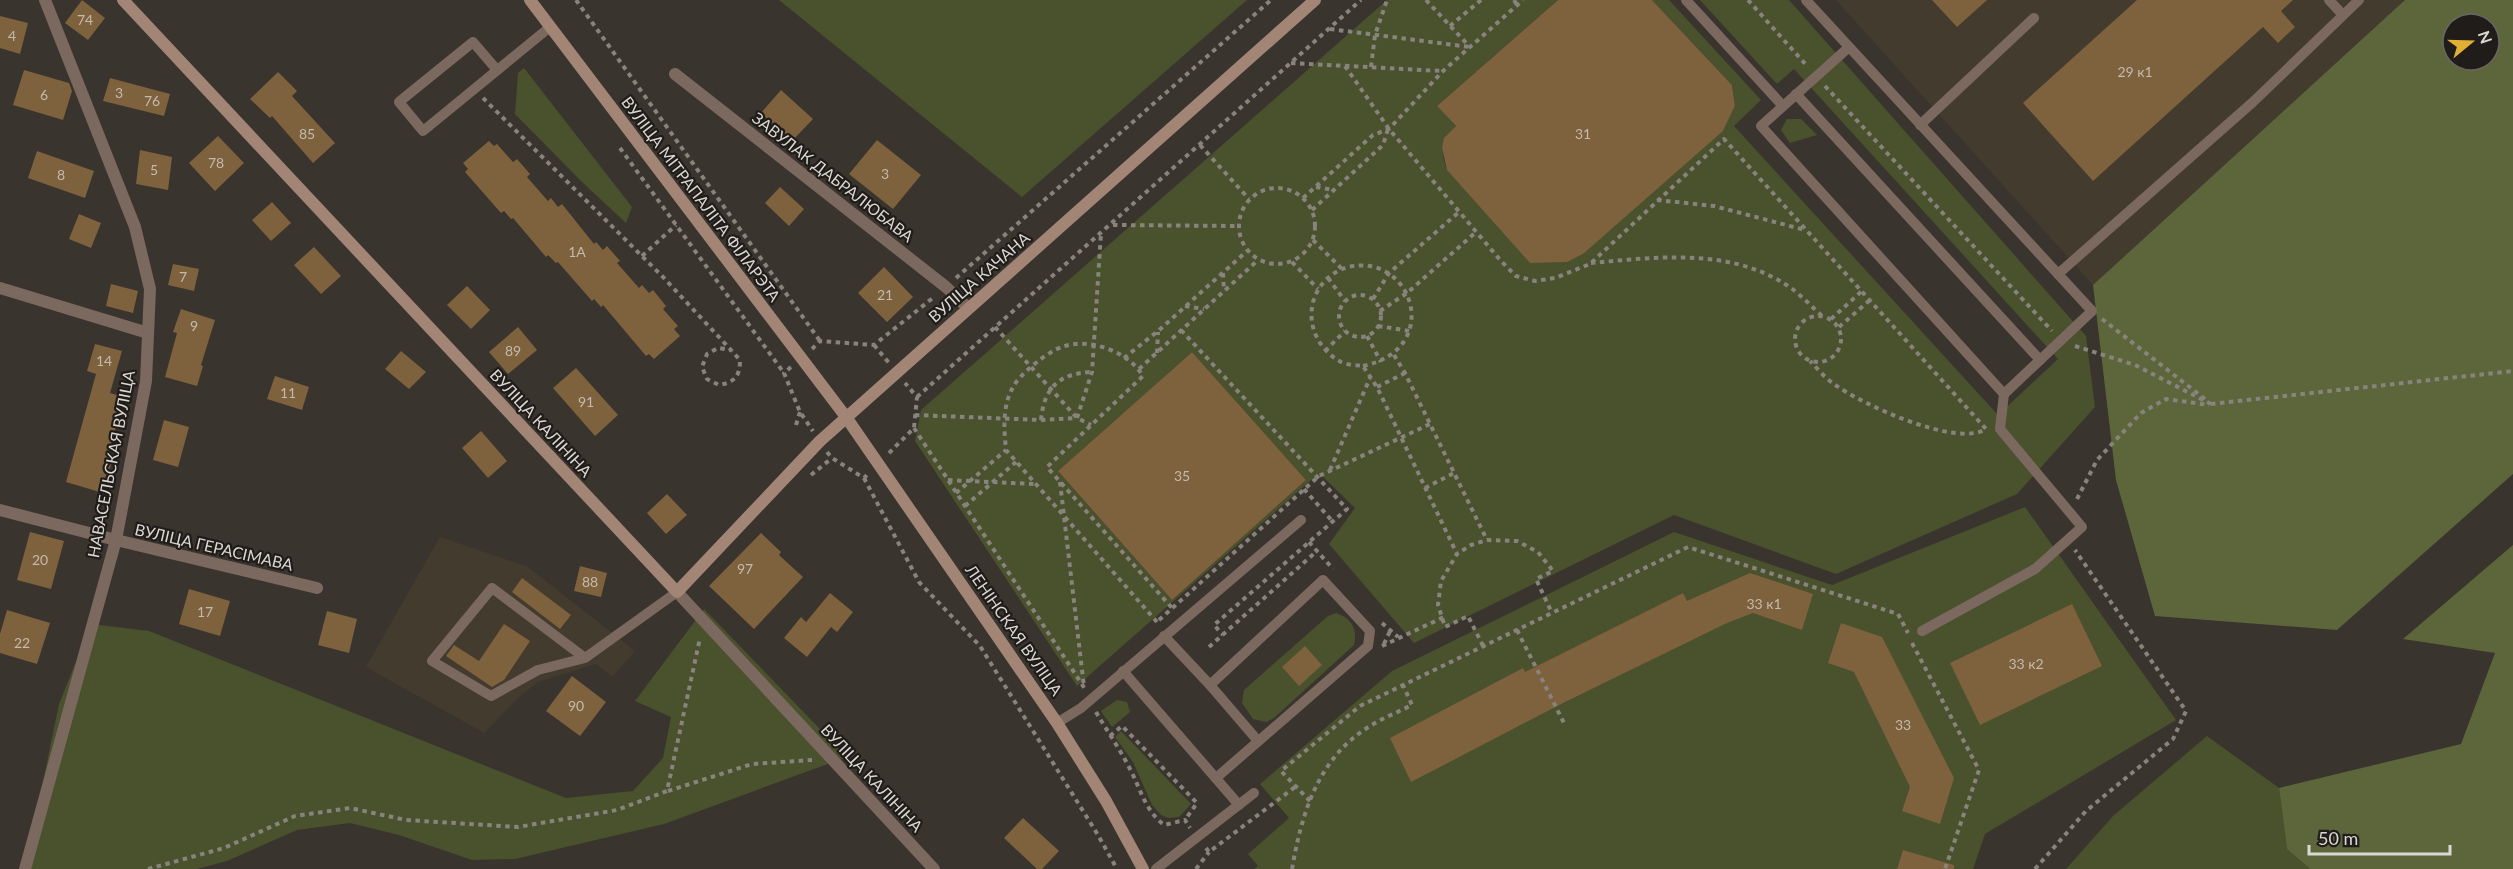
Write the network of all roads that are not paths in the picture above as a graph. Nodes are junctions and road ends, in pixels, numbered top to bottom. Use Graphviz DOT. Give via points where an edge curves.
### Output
graph roads {
  1 [pos="45,0"];
  2 [pos="123,0"];
  3 [pos="530,0"];
  4 [pos="1315,0"];
  5 [pos="1686,0"];
  6 [pos="1806,0"];
  7 [pos="2329,0"];
  8 [pos="2359,0"];
  9 [pos="2343,15"];
  10 [pos="2034,18"];
  11 [pos="550,27"];
  12 [pos="1848,48"];
  13 [pos="497,70"];
  14 [pos="675,74"];
  15 [pos="1796,94"];
  16 [pos="1783,106"];
  17 [pos="1920,125"];
  18 [pos="2058,274"];
  19 [pos="0,288"];
  20 [pos="968,308"];
  21 [pos="148,333"];
  22 [pos="2040,360"];
  23 [pos="2004,394"];
  24 [pos="846,417"];
  25 [pos="0,510"];
  26 [pos="1301,520"];
  27 [pos="116,540"];
  28 [pos="317,588"];
  29 [pos="677,592"];
  30 [pos="1922,631"];
  31 [pos="1164,636"];
  32 [pos="585,657"];
  33 [pos="1123,671"];
  34 [pos="1210,685"];
  35 [pos="1058,723"];
  36 [pos="1258,741"];
  37 [pos="1216,778"];
  38 [pos="1254,793"];
  39 [pos="1239,805"];
  40 [pos="25,869"];
  41 [pos="934,869"];
  42 [pos="1143,869"];
  43 [pos="1156,869"];
  1 -- 21 [label="street, НАВАСЕЛЬСКАЯ ВУЛІЦА" via="135,227 150,288"];
  2 -- 29 [label="main road, ВУЛІЦА КАЛІНІНА"];
  3 -- 11 [label="main road, ВУЛІЦА МІТРАПАЛІТА ФІЛАРЭТА"];
  4 -- 20 [label="main road, ВУЛІЦА КАЧАНА"];
  5 -- 16 [label="lane"];
  6 -- 12 [label="lane"];
  7 -- 9 [label="lane"];
  8 -- 9 [label="lane"];
  9 -- 18 [label="lane" via="2253,102"];
  10 -- 17 [label="lane"];
  11 -- 13 [label="lane"];
  11 -- 24 [label="main road, ВУЛІЦА МІТРАПАЛІТА ФІЛАРЭТА"];
  12 -- 15 [label="lane"];
  12 -- 17 [label="lane"];
  13 -- 13 [label="lane" via="423,131 399,102 473,42"];
  14 -- 20 [label="street, ЗАВУЛАК ДАБРАЛЮБАВА"];
  15 -- 16 [label="lane"];
  15 -- 22 [label="lane"];
  16 -- 23 [label="lane" via="1761,126"];
  17 -- 18 [label="lane"];
  18 -- 22 [label="lane" via="2092,311"];
  19 -- 21 [label="street"];
  20 -- 24 [label="main road, ВУЛІЦА КАЧАНА"];
  21 -- 27 [label="street, НАВАСЕЛЬСКАЯ ВУЛІЦА" via="146,381"];
  22 -- 23 [label="lane"];
  23 -- 30 [label="lane" via="2000,429 2082,527 2035,569"];
  24 -- 29 [label="main road, ВУЛІЦА КАЧАНА"];
  24 -- 35 [label="main road, ЛЕНІНСКАЯ ВУЛІЦА"];
  25 -- 27 [label="street, ВУЛІЦА ГЕРАСІМАВА"];
  26 -- 31 [label="lane"];
  27 -- 28 [label="street, ВУЛІЦА ГЕРАСІМАВА"];
  27 -- 40 [label="street, НАВАСЕЛЬСКАЯ ВУЛІЦА"];
  29 -- 32 [label="lane"];
  29 -- 41 [label="street, ВУЛІЦА КАЛІНІНА"];
  31 -- 33 [label="lane"];
  31 -- 34 [label="lane"];
  32 -- 32 [label="lane" via="492,588 432,661 491,696 538,670"];
  33 -- 35 [label="lane"];
  33 -- 37 [label="lane"];
  34 -- 36 [label="lane"];
  34 -- 36 [label="lane" via="1323,580 1370,631 1368,646"];
  35 -- 42 [label="main road, ЛЕНІНСКАЯ ВУЛІЦА"];
  36 -- 37 [label="lane"];
  37 -- 39 [label="lane"];
  38 -- 39 [label="lane"];
  39 -- 43 [label="lane"];
}
